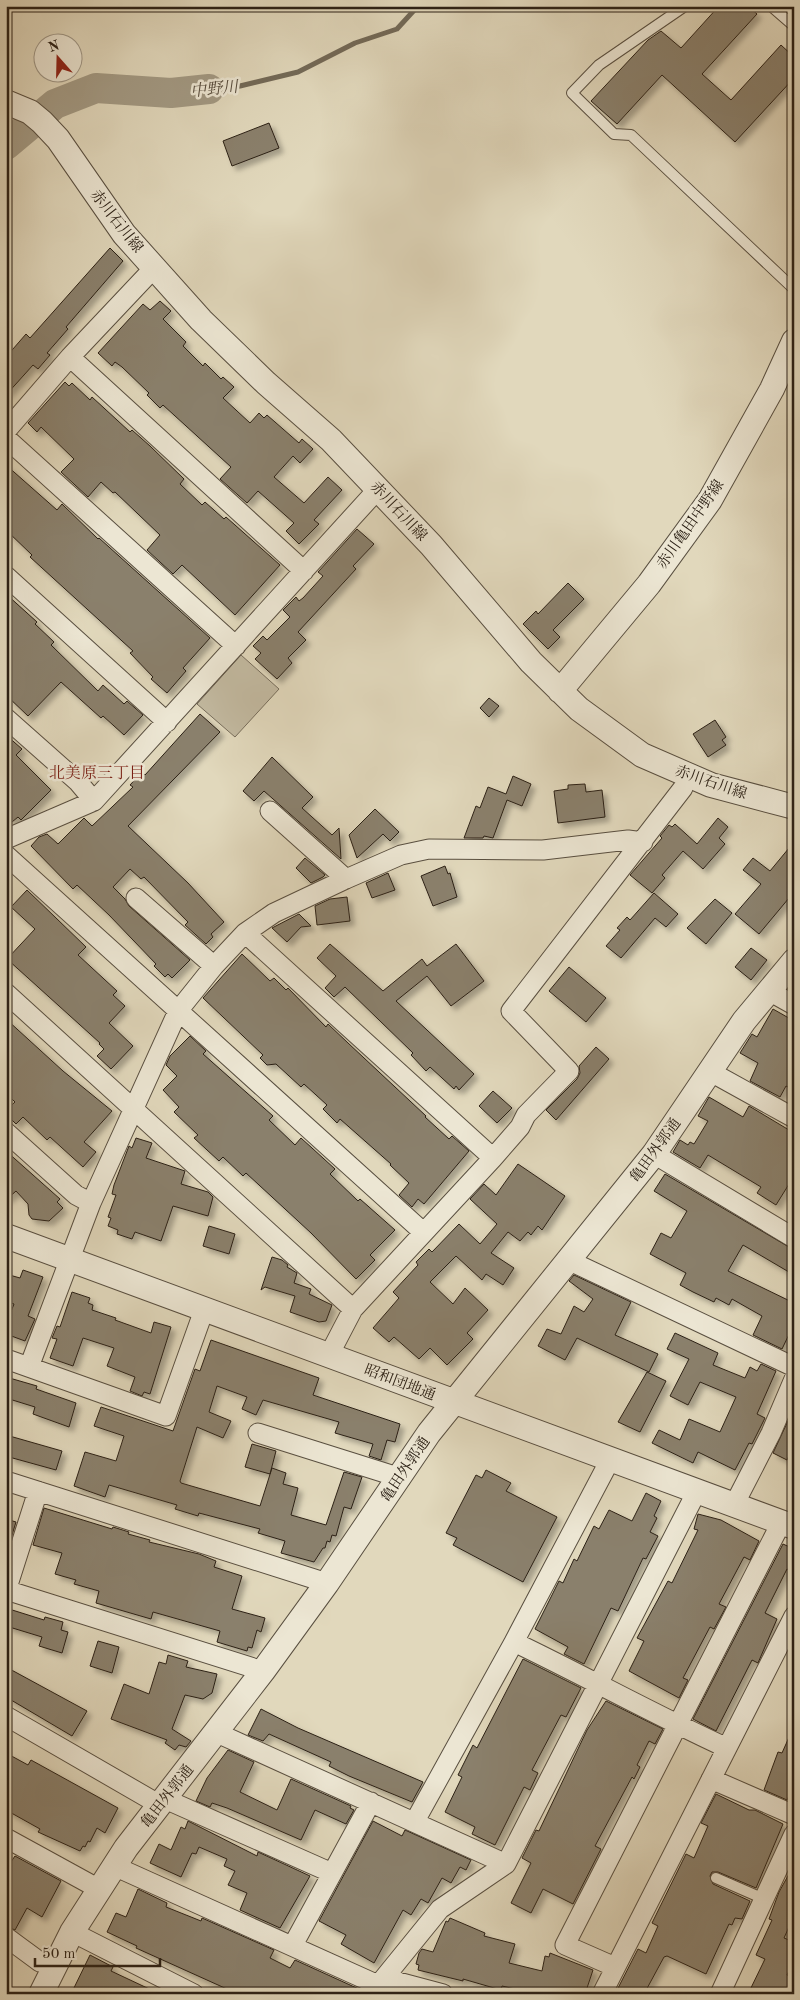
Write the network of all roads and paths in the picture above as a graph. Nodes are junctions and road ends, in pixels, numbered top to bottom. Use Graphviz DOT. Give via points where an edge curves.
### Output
graph roads {
  1 [pos="685,6"];
  2 [pos="771,6"];
  3 [pos="794,26"];
  4 [pos="13,104"];
  5 [pos="154,268"];
  6 [pos="794,288"];
  7 [pos="794,341"];
  8 [pos="70,357"];
  9 [pos="6,431"];
  10 [pos="6,438"];
  11 [pos="378,489"];
  12 [pos="304,571"];
  13 [pos="6,576"];
  14 [pos="236,646"];
  15 [pos="560,691"];
  16 [pos="6,718"];
  17 [pos="167,722"];
  18 [pos="683,788"];
  19 [pos="94,802"];
  20 [pos="794,807"];
  21 [pos="270,811"];
  22 [pos="6,839"];
  23 [pos="642,842"];
  24 [pos="6,855"];
  25 [pos="346,879"];
  26 [pos="136,898"];
  27 [pos="245,933"];
  28 [pos="794,961"];
  29 [pos="214,966"];
  30 [pos="769,991"];
  31 [pos="6,993"];
  32 [pos="794,1005"];
  33 [pos="178,1011"];
  34 [pos="709,1071"];
  35 [pos="134,1109"];
  36 [pos="794,1118"];
  37 [pos="6,1132"];
  38 [pos="654,1154"];
  39 [pos="493,1158"];
  40 [pos="91,1203"];
  41 [pos="424,1232"];
  42 [pos="6,1236"];
  43 [pos="794,1238"];
  44 [pos="68,1260"];
  45 [pos="570,1261"];
  46 [pos="354,1308"];
  47 [pos="204,1310"];
  48 [pos="329,1355"];
  49 [pos="6,1359"];
  50 [pos="29,1367"];
  51 [pos="794,1367"];
  52 [pos="794,1379"];
  53 [pos="454,1402"];
  54 [pos="258,1433"];
  55 [pos="610,1460"];
  56 [pos="401,1478"];
  57 [pos="6,1481"];
  58 [pos="38,1491"];
  59 [pos="697,1491"];
  60 [pos="734,1505"];
  61 [pos="789,1521"];
  62 [pos="327,1583"];
  63 [pos="6,1590"];
  64 [pos="794,1616"];
  65 [pos="514,1642"];
  66 [pos="263,1671"];
  67 [pos="599,1683"];
  68 [pos="6,1716"];
  69 [pos="677,1725"];
  70 [pos="215,1732"];
  71 [pos="727,1748"];
  72 [pos="710,1779"];
  73 [pos="163,1802"];
  74 [pos="371,1802"];
  75 [pos="794,1815"];
  76 [pos="415,1822"];
  77 [pos="794,1834"];
  78 [pos="6,1838"];
  79 [pos="506,1864"];
  80 [pos="114,1866"];
  81 [pos="332,1873"];
  82 [pos="716,1878"];
  83 [pos="99,1889"];
  84 [pos="764,1899"];
  85 [pos="72,1932"];
  86 [pos="6,1937"];
  87 [pos="292,1945"];
  88 [pos="40,1962"];
  89 [pos="615,1967"];
  90 [pos="378,1984"];
  91 [pos="41,1994"];
  92 [pos="194,1994"];
  93 [pos="443,1994"];
  94 [pos="602,1994"];
  95 [pos="720,1994"];
  1 -- 6 [label="lane" via="599,65 572,93 614,134 631,135"];
  2 -- 3 [label="lane"];
  4 -- 5 [label="street, 赤川石川線" via="42,122 58,139 124,234"];
  5 -- 8 [label="street"];
  5 -- 11 [label="street, 赤川石川線" via="201,320 331,440"];
  7 -- 15 [label="street, 赤川亀田中野線" via="772,389 710,500 649,584"];
  8 -- 9 [label="street"];
  8 -- 12 [label="street"];
  10 -- 14 [label="street"];
  11 -- 12 [label="street"];
  11 -- 15 [label="street, 赤川石川線"];
  12 -- 14 [label="street"];
  13 -- 17 [label="street"];
  14 -- 17 [label="street"];
  15 -- 20 [label="street, 赤川石川線" via="642,755 710,785"];
  16 -- 19 [label="street" via="78,782"];
  17 -- 19 [label="street"];
  18 -- 23 [label="street"];
  19 -- 22 [label="street"];
  21 -- 25 [label="street"];
  23 -- 25 [label="street" via="628,840 543,850 429,849 401,856"];
  23 -- 39 [label="street" via="511,1011 569,1071 526,1115 520,1127"];
  24 -- 33 [label="street"];
  25 -- 27 [label="street" via="274,913"];
  26 -- 29 [label="street"];
  27 -- 29 [label="street"];
  27 -- 39 [label="street"];
  28 -- 30 [label="street, 亀田外郭通"];
  29 -- 33 [label="street"];
  30 -- 32 [label="street"];
  30 -- 34 [label="street, 亀田外郭通"];
  31 -- 35 [label="street"];
  33 -- 35 [label="street"];
  33 -- 41 [label="street"];
  34 -- 36 [label="street"];
  34 -- 38 [label="street, 亀田外郭通"];
  35 -- 40 [label="street"];
  35 -- 46 [label="street"];
  37 -- 40 [label="street" via="76,1195"];
  38 -- 43 [label="street"];
  38 -- 45 [label="street, 亀田外郭通"];
  39 -- 41 [label="street"];
  40 -- 44 [label="street"];
  41 -- 46 [label="street"];
  42 -- 44 [label="street, 昭和団地通"];
  44 -- 47 [label="street, 昭和団地通"];
  44 -- 50 [label="street"];
  45 -- 51 [label="street"];
  45 -- 53 [label="street, 亀田外郭通"];
  46 -- 48 [label="street"];
  47 -- 48 [label="street, 昭和団地通"];
  47 -- 50 [label="street" via="166,1416"];
  48 -- 53 [label="street, 昭和団地通"];
  49 -- 50 [label="street"];
  52 -- 60 [label="street"];
  53 -- 55 [label="street, 昭和団地通"];
  53 -- 56 [label="street, 亀田外郭通" via="429,1433"];
  54 -- 56 [label="street"];
  55 -- 59 [label="street, 昭和団地通"];
  55 -- 65 [label="street"];
  56 -- 62 [label="street, 亀田外郭通"];
  57 -- 58 [label="street"];
  58 -- 62 [label="street"];
  58 -- 63 [label="street"];
  59 -- 60 [label="street, 昭和団地通"];
  59 -- 67 [label="street"];
  60 -- 61 [label="street, 昭和団地通"];
  61 -- 69 [label="street"];
  62 -- 66 [label="street, 亀田外郭通"];
  63 -- 66 [label="street"];
  64 -- 71 [label="street"];
  65 -- 67 [label="street"];
  65 -- 76 [label="street"];
  66 -- 70 [label="street, 亀田外郭通"];
  67 -- 69 [label="street"];
  67 -- 79 [label="street"];
  68 -- 73 [label="street"];
  69 -- 71 [label="street"];
  69 -- 89 [label="street" via="565,1945"];
  70 -- 73 [label="street, 亀田外郭通"];
  70 -- 74 [label="street"];
  71 -- 72 [label="street"];
  72 -- 75 [label="street"];
  72 -- 89 [label="street"];
  73 -- 80 [label="street, 亀田外郭通"];
  73 -- 81 [label="street"];
  74 -- 76 [label="street"];
  74 -- 81 [label="street"];
  76 -- 79 [label="street"];
  77 -- 84 [label="street"];
  78 -- 83 [label="street"];
  79 -- 90 [label="street" via="440,1910"];
  80 -- 83 [label="street, 亀田外郭通"];
  80 -- 87 [label="street"];
  81 -- 87 [label="street"];
  82 -- 84 [label="lane"];
  83 -- 85 [label="street, 亀田外郭通"];
  84 -- 95 [label="street"];
  85 -- 91 [label="street, 亀田外郭通"];
  85 -- 92 [label="street"];
  86 -- 88 [label="street"];
  87 -- 90 [label="street"];
  89 -- 94 [label="street"];
  90 -- 93 [label="street" via="398,1982"];
}
